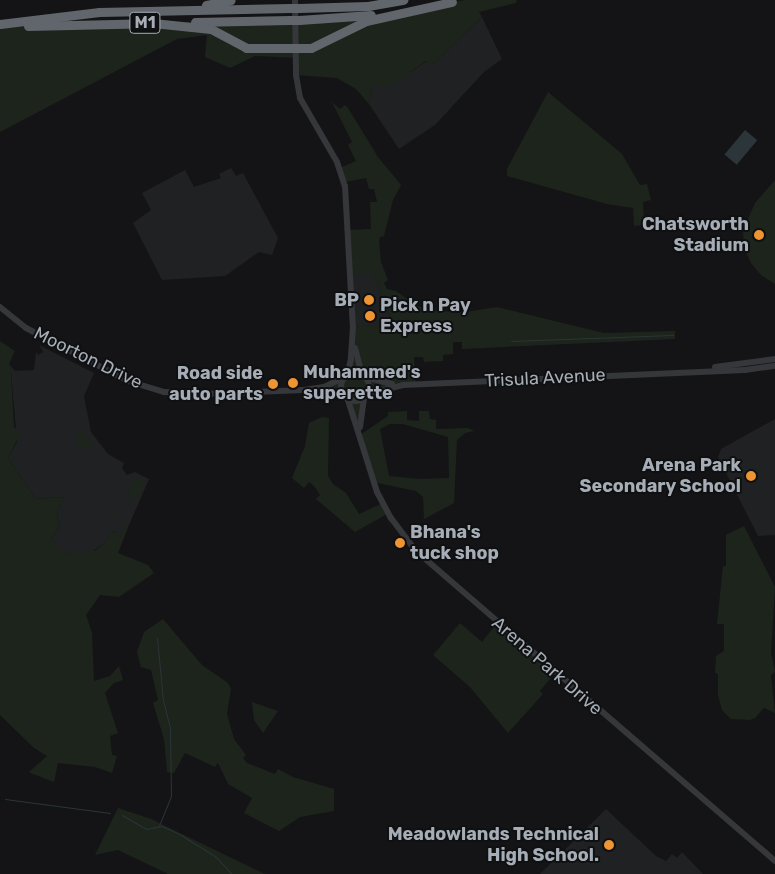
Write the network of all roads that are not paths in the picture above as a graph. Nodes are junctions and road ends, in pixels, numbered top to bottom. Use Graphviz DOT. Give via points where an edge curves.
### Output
graph roads {
  1 [pos="231,0"];
  2 [pos="364,0"];
  3 [pos="383,0"];
  4 [pos="403,0"];
  5 [pos="462,0"];
  6 [pos="452,2"];
  7 [pos="153,10"];
  8 [pos="295,12"];
  9 [pos="153,23"];
  10 [pos="0,25"];
  11 [pos="296,48"];
  12 [pos="0,307"];
  13 [pos="353,332"];
  14 [pos="775,359"];
  15 [pos="775,366"];
  16 [pos="687,372"];
  17 [pos="363,375"];
  18 [pos="346,376"];
  19 [pos="403,385"];
  20 [pos="304,390"];
  21 [pos="366,396"];
  22 [pos="347,398"];
  23 [pos="360,440"];
  24 [pos="775,861"];
  1 -- 7 [label="highway"];
  2 -- 3 [label="highway"];
  4 -- 8 [label="highway, M1"];
  5 -- 6 [label="highway, M1"];
  6 -- 8 [label="highway, M1" via="364,16"];
  6 -- 11 [label="highway" via="373,19 322,45"];
  7 -- 8 [label="highway, M1"];
  7 -- 10 [label="highway, M1" via="89,13"];
  8 -- 9 [label="highway, M1"];
  8 -- 11 [label="street, Arena Park Drive"];
  9 -- 10 [label="highway, M1"];
  9 -- 11 [label="highway" via="210,30 246,48"];
  11 -- 13 [label="street, Arena Park Drive" via="297,84 302,104 334,156 345,186"];
  12 -- 20 [label="street, Moorton Drive" via="34,332 128,381 155,390 189,394"];
  13 -- 17 [label="street, Arena Park Drive"];
  13 -- 18 [label="street, Arena Park Drive"];
  14 -- 16 [label="street, Trisula Avenue"];
  15 -- 16 [label="street, Trisula Avenue"];
  16 -- 19 [label="street, Trisula Avenue"];
  17 -- 18 [label="street"];
  17 -- 19 [label="street, Trisula Avenue" via="381,383"];
  17 -- 21 [label="street, Arena Park Drive" via="369,386"];
  18 -- 20 [label="street, Moorton Drive" via="324,387"];
  18 -- 22 [label="street, Arena Park Drive" via="341,386"];
  19 -- 21 [label="street, Trisula Avenue"];
  20 -- 22 [label="street, Moorton Drive"];
  21 -- 22 [label="street"];
  21 -- 23 [label="street, Arena Park Drive"];
  22 -- 23 [label="street, Arena Park Drive"];
  23 -- 24 [label="street, Arena Park Drive" via="371,478 386,510 426,562"];
}
